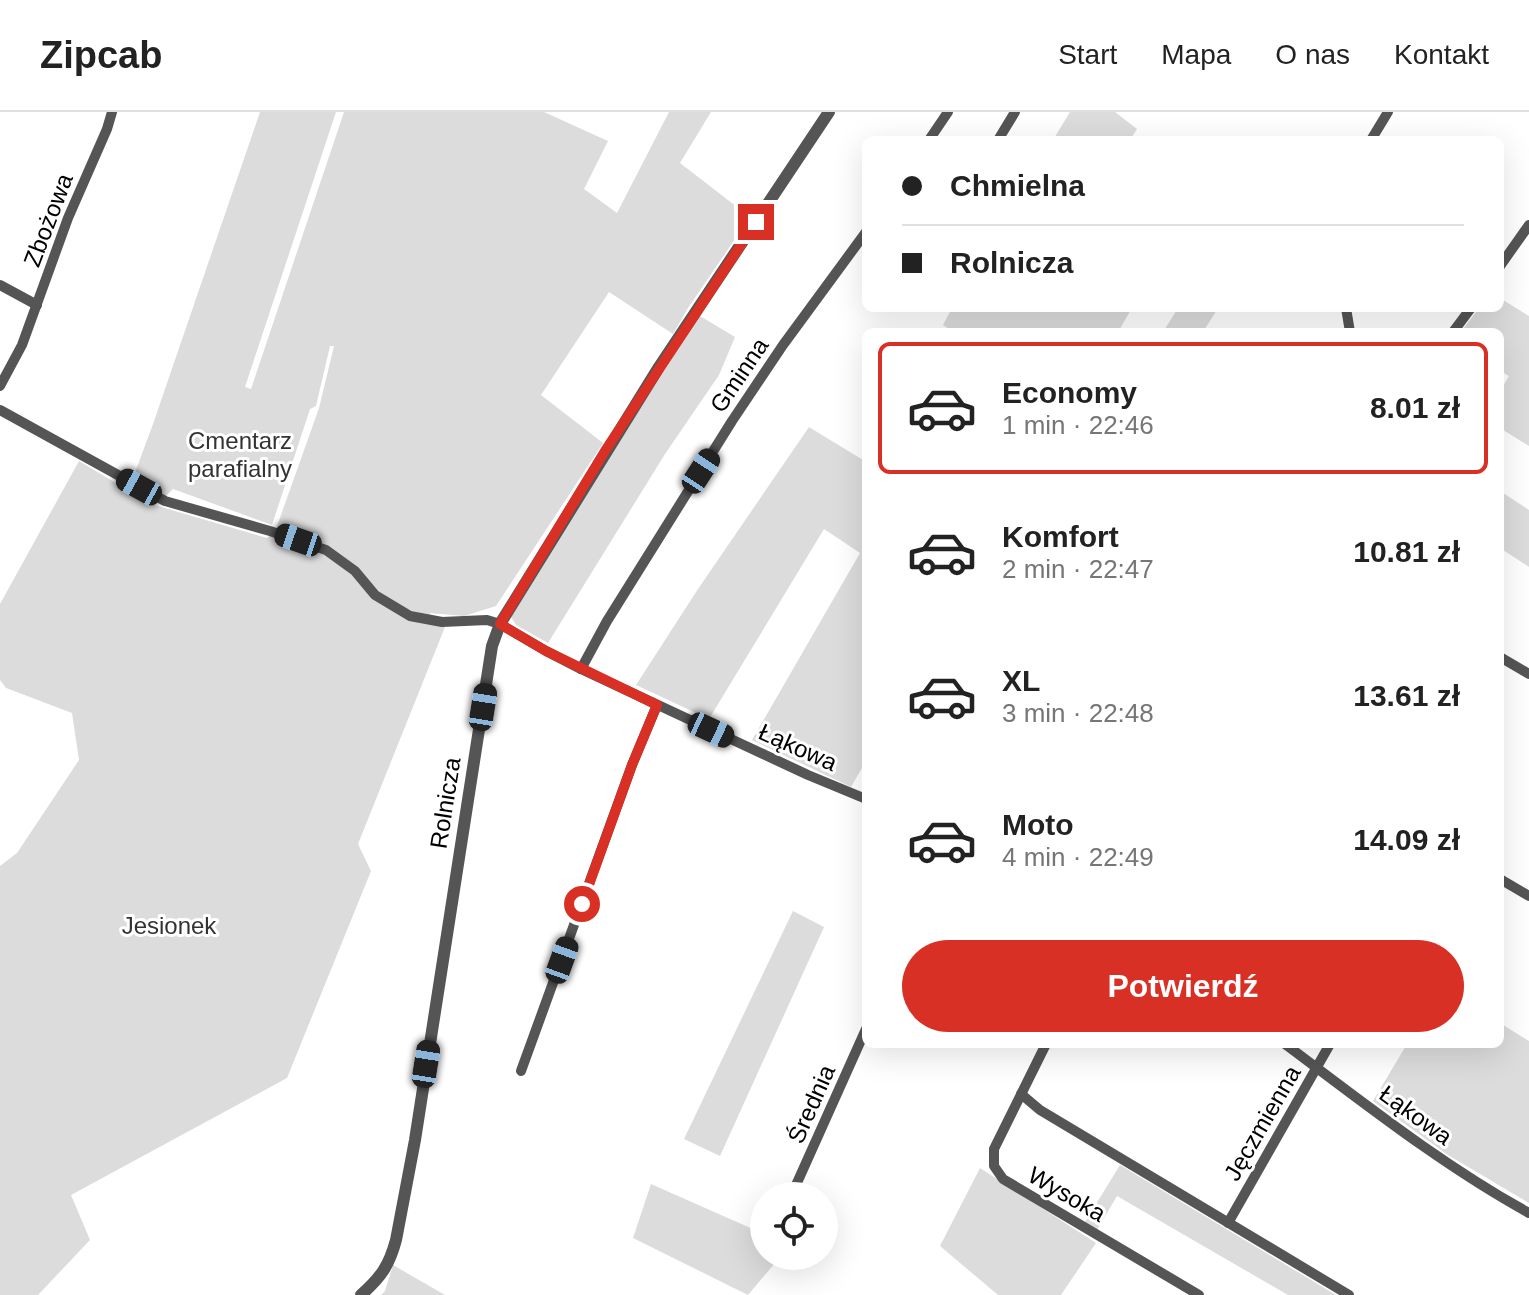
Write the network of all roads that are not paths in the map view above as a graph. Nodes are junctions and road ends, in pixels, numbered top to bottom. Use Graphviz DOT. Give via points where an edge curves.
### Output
graph roads {
  1 [pos="112,112"];
  2 [pos="829,112"];
  3 [pos="948,112"];
  4 [pos="1015,112"];
  5 [pos="1388,112"];
  6 [pos="932,136"];
  7 [pos="1000,136"];
  8 [pos="1373,136"];
  9 [pos="1529,225"];
  10 [pos="862,237"];
  11 [pos="1504,260"];
  12 [pos="0,285"];
  13 [pos="37,305"];
  14 [pos="0,386"];
  15 [pos="0,410"];
  16 [pos="500,624"];
  17 [pos="1504,659"];
  18 [pos="581,669"];
  19 [pos="1529,674"];
  20 [pos="657,705"];
  21 [pos="862,797"];
  22 [pos="1504,881"];
  23 [pos="1529,896"];
  24 [pos="862,1038"];
  25 [pos="1044,1048"];
  26 [pos="1290,1048"];
  27 [pos="1328,1048"];
  28 [pos="1317,1068"];
  29 [pos="521,1071"];
  30 [pos="1021,1094"];
  31 [pos="797,1182"];
  32 [pos="1529,1213"];
  33 [pos="1228,1223"];
  34 [pos="361,1295"];
  35 [pos="1199,1295"];
  36 [pos="1349,1295"];
  1 -- 13 [label="street, Zbożowa"];
  2 -- 16 [label="street, Rolnicza" via="659,367"];
  3 -- 6 [label="street"];
  4 -- 7 [label="street"];
  5 -- 8 [label="street"];
  9 -- 11 [label="street"];
  10 -- 18 [label="street, Gminna" via="732,421"];
  12 -- 13 [label="street"];
  13 -- 14 [label="street, Zbożowa"];
  15 -- 16 [label="street" via="165,501 326,550 355,571 375,595 410,616"];
  16 -- 18 [label="street, Łąkowa"];
  16 -- 34 [label="street, Rolnicza" via="492,646 405,1199 389,1264"];
  17 -- 19 [label="street"];
  18 -- 20 [label="street, Łąkowa"];
  20 -- 21 [label="street, Łąkowa"];
  20 -- 29 [label="street"];
  22 -- 23 [label="street"];
  24 -- 31 [label="street, Średnia"];
  25 -- 30 [label="street, Wysoka"];
  26 -- 28 [label="street, Łąkowa"];
  27 -- 28 [label="street, Jęczmienna"];
  28 -- 32 [label="street, Łąkowa" via="1441,1158"];
  28 -- 33 [label="street, Jęczmienna"];
  30 -- 33 [label="street"];
  30 -- 35 [label="street, Wysoka" via="994,1149 994,1166 1003,1179"];
  33 -- 36 [label="street"];
}
